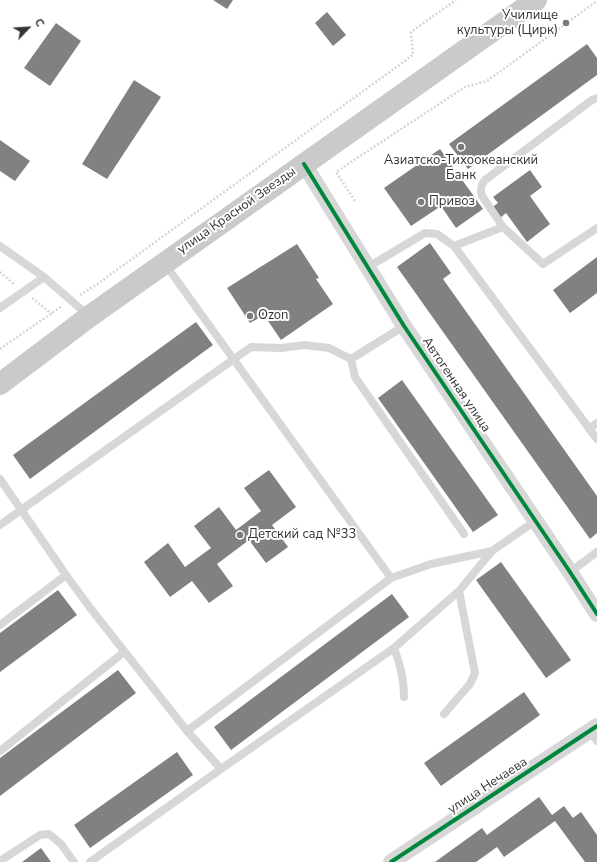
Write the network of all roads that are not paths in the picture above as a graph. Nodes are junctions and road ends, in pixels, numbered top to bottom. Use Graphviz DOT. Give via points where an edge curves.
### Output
graph roads {
  1 [pos="536,0"];
  2 [pos="597,98"];
  3 [pos="304,164"];
  4 [pos="503,227"];
  5 [pos="597,228"];
  6 [pos="0,246"];
  7 [pos="454,246"];
  8 [pos="164,263"];
  9 [pos="368,267"];
  10 [pos="44,277"];
  11 [pos="0,308"];
  12 [pos="90,316"];
  13 [pos="404,326"];
  14 [pos="351,359"];
  15 [pos="234,360"];
  16 [pos="0,384"];
  17 [pos="597,423"];
  18 [pos="589,429"];
  19 [pos="597,439"];
  20 [pos="0,479"];
  21 [pos="22,510"];
  22 [pos="535,521"];
  23 [pos="0,525"];
  24 [pos="464,534"];
  25 [pos="492,551"];
  26 [pos="597,552"];
  27 [pos="570,572"];
  28 [pos="66,575"];
  29 [pos="391,578"];
  30 [pos="459,590"];
  31 [pos="597,614"];
  32 [pos="0,625"];
  33 [pos="394,648"];
  34 [pos="124,652"];
  35 [pos="404,697"];
  36 [pos="444,714"];
  37 [pos="187,731"];
  38 [pos="595,733"];
  39 [pos="0,751"];
  40 [pos="221,769"];
  41 [pos="399,860"];
  42 [pos="0,861"];
  43 [pos="74,862"];
  44 [pos="90,862"];
  1 -- 3 [label="main road, улица Красной Звезды"];
  2 -- 4 [label="lane" via="482,183 482,196"];
  3 -- 8 [label="main road, улица Красной Звезды"];
  3 -- 9 [label="street, Автогенная улица"];
  4 -- 5 [label="lane" via="543,264"];
  4 -- 7 [label="lane"];
  6 -- 10 [label="lane"];
  7 -- 9 [label="lane" via="437,234 425,233"];
  7 -- 18 [label="lane"];
  8 -- 12 [label="main road, улица Красной Звезды"];
  8 -- 15 [label="lane"];
  9 -- 13 [label="street, Автогенная улица"];
  10 -- 11 [label="lane"];
  10 -- 12 [label="lane"];
  12 -- 16 [label="main road, улица Красной Звезды"];
  13 -- 14 [label="lane"];
  13 -- 22 [label="street, Автогенная улица"];
  14 -- 15 [label="lane" via="329,348 305,345 281,348 252,347"];
  14 -- 24 [label="lane" via="355,376"];
  15 -- 21 [label="lane"];
  15 -- 29 [label="lane"];
  17 -- 18 [label="lane"];
  18 -- 19 [label="lane"];
  20 -- 21 [label="lane"];
  21 -- 23 [label="lane"];
  21 -- 28 [label="lane"];
  22 -- 25 [label="lane"];
  22 -- 27 [label="street, Автогенная улица"];
  25 -- 29 [label="lane" via="431,564"];
  25 -- 30 [label="lane"];
  26 -- 27 [label="lane"];
  27 -- 31 [label="street, Автогенная улица"];
  28 -- 32 [label="lane"];
  28 -- 34 [label="lane"];
  29 -- 37 [label="lane"];
  30 -- 33 [label="lane"];
  30 -- 36 [label="lane" via="476,673 470,684"];
  33 -- 35 [label="lane" via="401,669"];
  33 -- 40 [label="lane"];
  34 -- 37 [label="lane"];
  34 -- 39 [label="lane"];
  37 -- 40 [label="lane"];
  38 -- 41 [label="street, улица Нечаева"];
  40 -- 44 [label="lane"];
  42 -- 43 [label="lane" via="40,835 49,834 61,844"];
}
